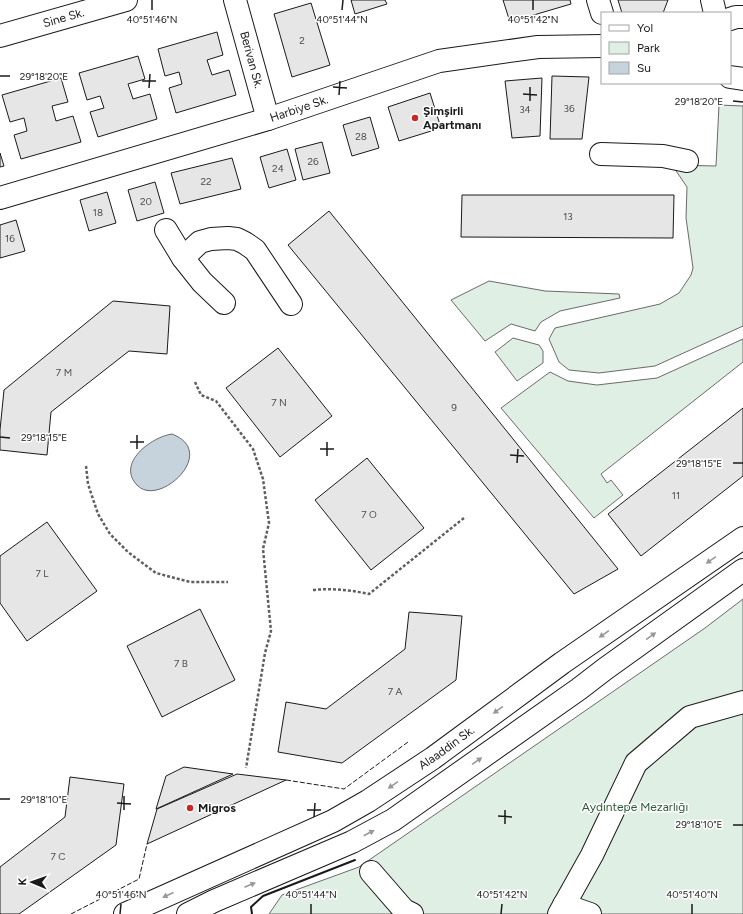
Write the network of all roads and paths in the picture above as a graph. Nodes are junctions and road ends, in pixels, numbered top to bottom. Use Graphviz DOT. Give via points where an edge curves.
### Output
graph roads {
  1 [pos="126,0"];
  2 [pos="235,0"];
  3 [pos="598,0"];
  4 [pos="712,0"];
  5 [pos="602,12"];
  6 [pos="715,12"];
  7 [pos="743,17"];
  8 [pos="731,19"];
  9 [pos="0,36"];
  10 [pos="601,46"];
  11 [pos="731,77"];
  12 [pos="743,79"];
  13 [pos="268,119"];
  14 [pos="601,154"];
  15 [pos="687,161"];
  16 [pos="0,198"];
  17 [pos="166,230"];
  18 [pos="183,258"];
  19 [pos="224,303"];
  20 [pos="291,304"];
  21 [pos="195,382"];
  22 [pos="86,466"];
  23 [pos="464,518"];
  24 [pos="743,538"];
  25 [pos="743,570"];
  26 [pos="228,582"];
  27 [pos="313,590"];
  28 [pos="586,647"];
  29 [pos="562,663"];
  30 [pos="605,669"];
  31 [pos="579,689"];
  32 [pos="743,702"];
  33 [pos="246,768"];
  34 [pos="371,872"];
  35 [pos="204,880"];
  36 [pos="221,907"];
  37 [pos="561,909"];
  38 [pos="125,914"];
  39 [pos="188,914"];
  40 [pos="412,914"];
  41 [pos="590,914"];
  1 -- 9 [label="street, Sine Sk."];
  2 -- 13 [label="street, Berivan Sk."];
  3 -- 5 [label="street"];
  4 -- 6 [label="street"];
  7 -- 8 [label="street"];
  10 -- 13 [label="street, Harbiye Sk." via="538,47 440,61"];
  11 -- 12 [label="street"];
  13 -- 16 [label="street, Harbiye Sk."];
  14 -- 15 [label="street" via="663,156"];
  17 -- 18 [label="street"];
  18 -- 19 [label="street" via="202,282"];
  18 -- 20 [label="street" via="200,242 211,239 237,239 255,250"];
  21 -- 33 [label="path" via="202,395 216,401 253,449 263,479 269,522 263,549 271,631"];
  22 -- 26 [label="path" via="88,484 98,514 110,534 128,552 156,573 190,582"];
  23 -- 27 [label="path" via="369,594 352,590"];
  24 -- 28 [label="street, Alaaddin Sk., one-way"];
  30 -- 25 [label="street, one-way"];
  28 -- 29 [label="street, Alaaddin Sk."];
  28 -- 30 [label="street"];
  29 -- 31 [label="street"];
  29 -- 35 [label="street, Alaaddin Sk., one-way" via="433,758 368,802 333,821"];
  30 -- 31 [label="street"];
  36 -- 31 [label="street, one-way" via="393,820"];
  32 -- 37 [label="street" via="690,717 636,763 592,855"];
  34 -- 40 [label="street" via="404,910"];
  35 -- 36 [label="street"];
  35 -- 38 [label="street, Alaaddin Sk., one-way"];
  36 -- 39 [label="street"];
  37 -- 41 [label="street"];
}
